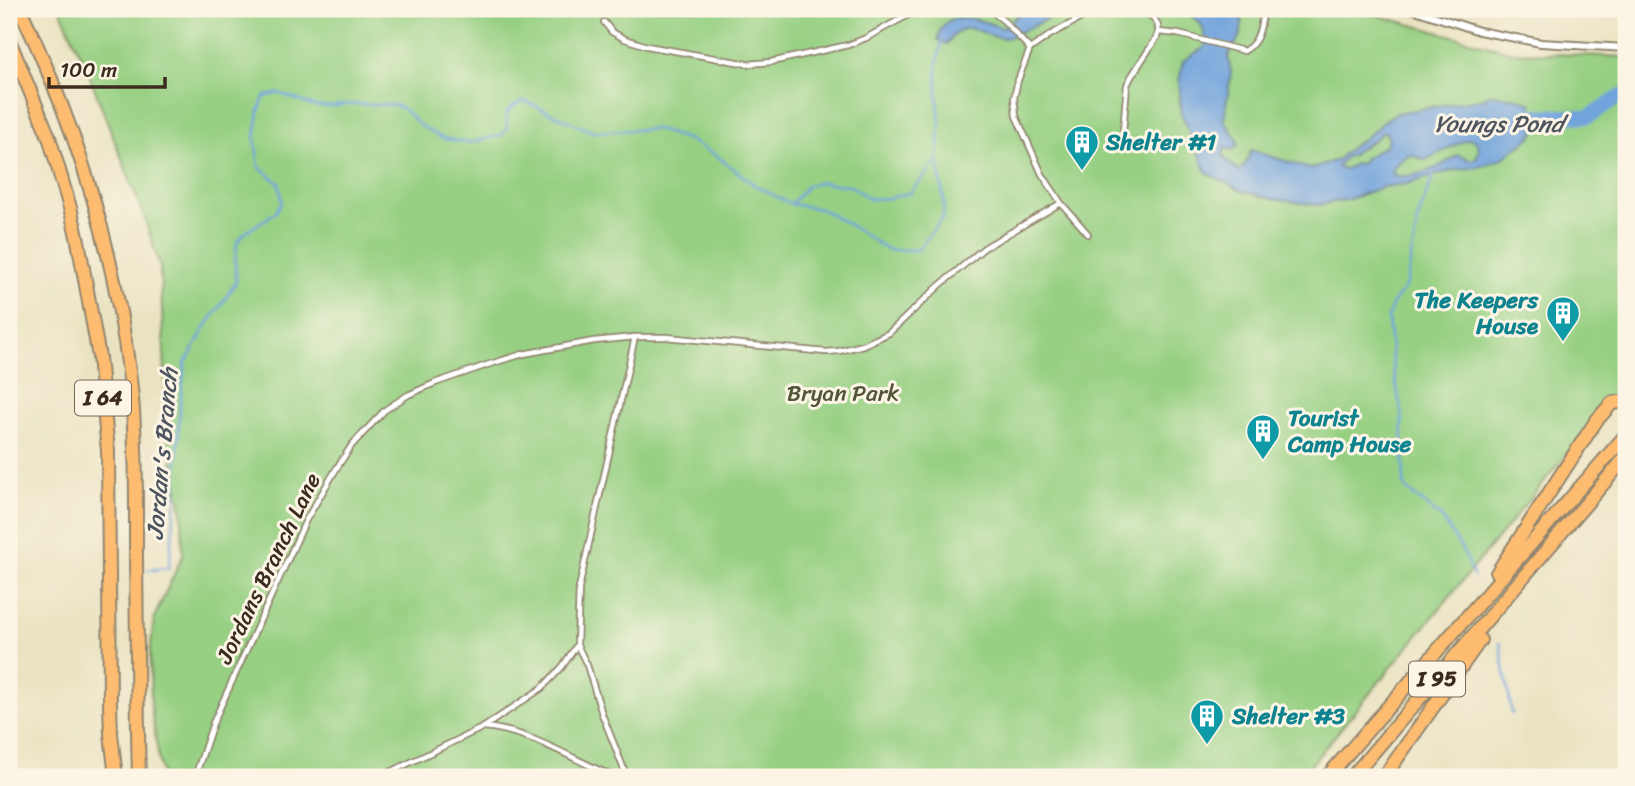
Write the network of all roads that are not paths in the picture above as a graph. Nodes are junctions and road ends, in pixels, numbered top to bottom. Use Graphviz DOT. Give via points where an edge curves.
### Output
graph roads {
  1 [pos="20,9"];
  2 [pos="919,9"];
  3 [pos="989,9"];
  4 [pos="1102,9"];
  5 [pos="1137,9"];
  6 [pos="1264,9"];
  7 [pos="1412,9"];
  8 [pos="1625,9"];
  9 [pos="604,22"];
  10 [pos="1159,32"];
  11 [pos="9,40"];
  12 [pos="1626,48"];
  13 [pos="1030,49"];
  14 [pos="1123,131"];
  15 [pos="1061,203"];
  16 [pos="1088,234"];
  17 [pos="635,337"];
  18 [pos="1626,401"];
  19 [pos="1626,435"];
  20 [pos="1626,457"];
  21 [pos="1522,579"];
  22 [pos="1475,607"];
  23 [pos="576,645"];
  24 [pos="484,727"];
  25 [pos="138,732"];
  26 [pos="116,777"];
  27 [pos="139,777"];
  28 [pos="148,777"];
  29 [pos="195,777"];
  30 [pos="380,777"];
  31 [pos="615,777"];
  32 [pos="627,777"];
  33 [pos="1327,777"];
  34 [pos="1352,777"];
  35 [pos="1384,777"];
  1 -- 25 [label="highway, I 64" via="65,113 94,200 125,341 135,440"];
  2 -- 9 [label="street" via="848,45 748,64 647,46 612,32"];
  3 -- 13 [label="street"];
  4 -- 13 [label="street"];
  5 -- 10 [label="street" via="1154,18"];
  6 -- 10 [label="street" via="1254,44 1244,51"];
  7 -- 12 [label="street" via="1541,43"];
  8 -- 12 [label="street"];
  10 -- 14 [label="street" via="1127,85"];
  11 -- 26 [label="highway, I 64" via="49,137 71,211 99,357 108,451 110,704"];
  13 -- 15 [label="street" via="1017,80 1016,116 1042,174"];
  15 -- 16 [label="street"];
  15 -- 17 [label="street, Jordans Branch Lane" via="984,248 889,333 863,345 827,352"];
  17 -- 23 [label="street" via="579,588"];
  17 -- 29 [label="street, Jordans Branch Lane" via="523,354 435,383 385,410 352,445 306,520 213,723"];
  18 -- 22 [label="highway" via="1612,403 1595,421"];
  19 -- 22 [label="highway, I 95"];
  20 -- 21 [label="highway, I 95"];
  21 -- 34 [label="highway, I 95"];
  21 -- 35 [label="highway"];
  22 -- 33 [label="highway, I 95"];
  23 -- 24 [label="street" via="542,688"];
  23 -- 32 [label="street"];
  24 -- 30 [label="street"];
  24 -- 31 [label="street" via="525,736"];
  25 -- 27 [label="highway"];
  25 -- 28 [label="highway, I 64"];
}
